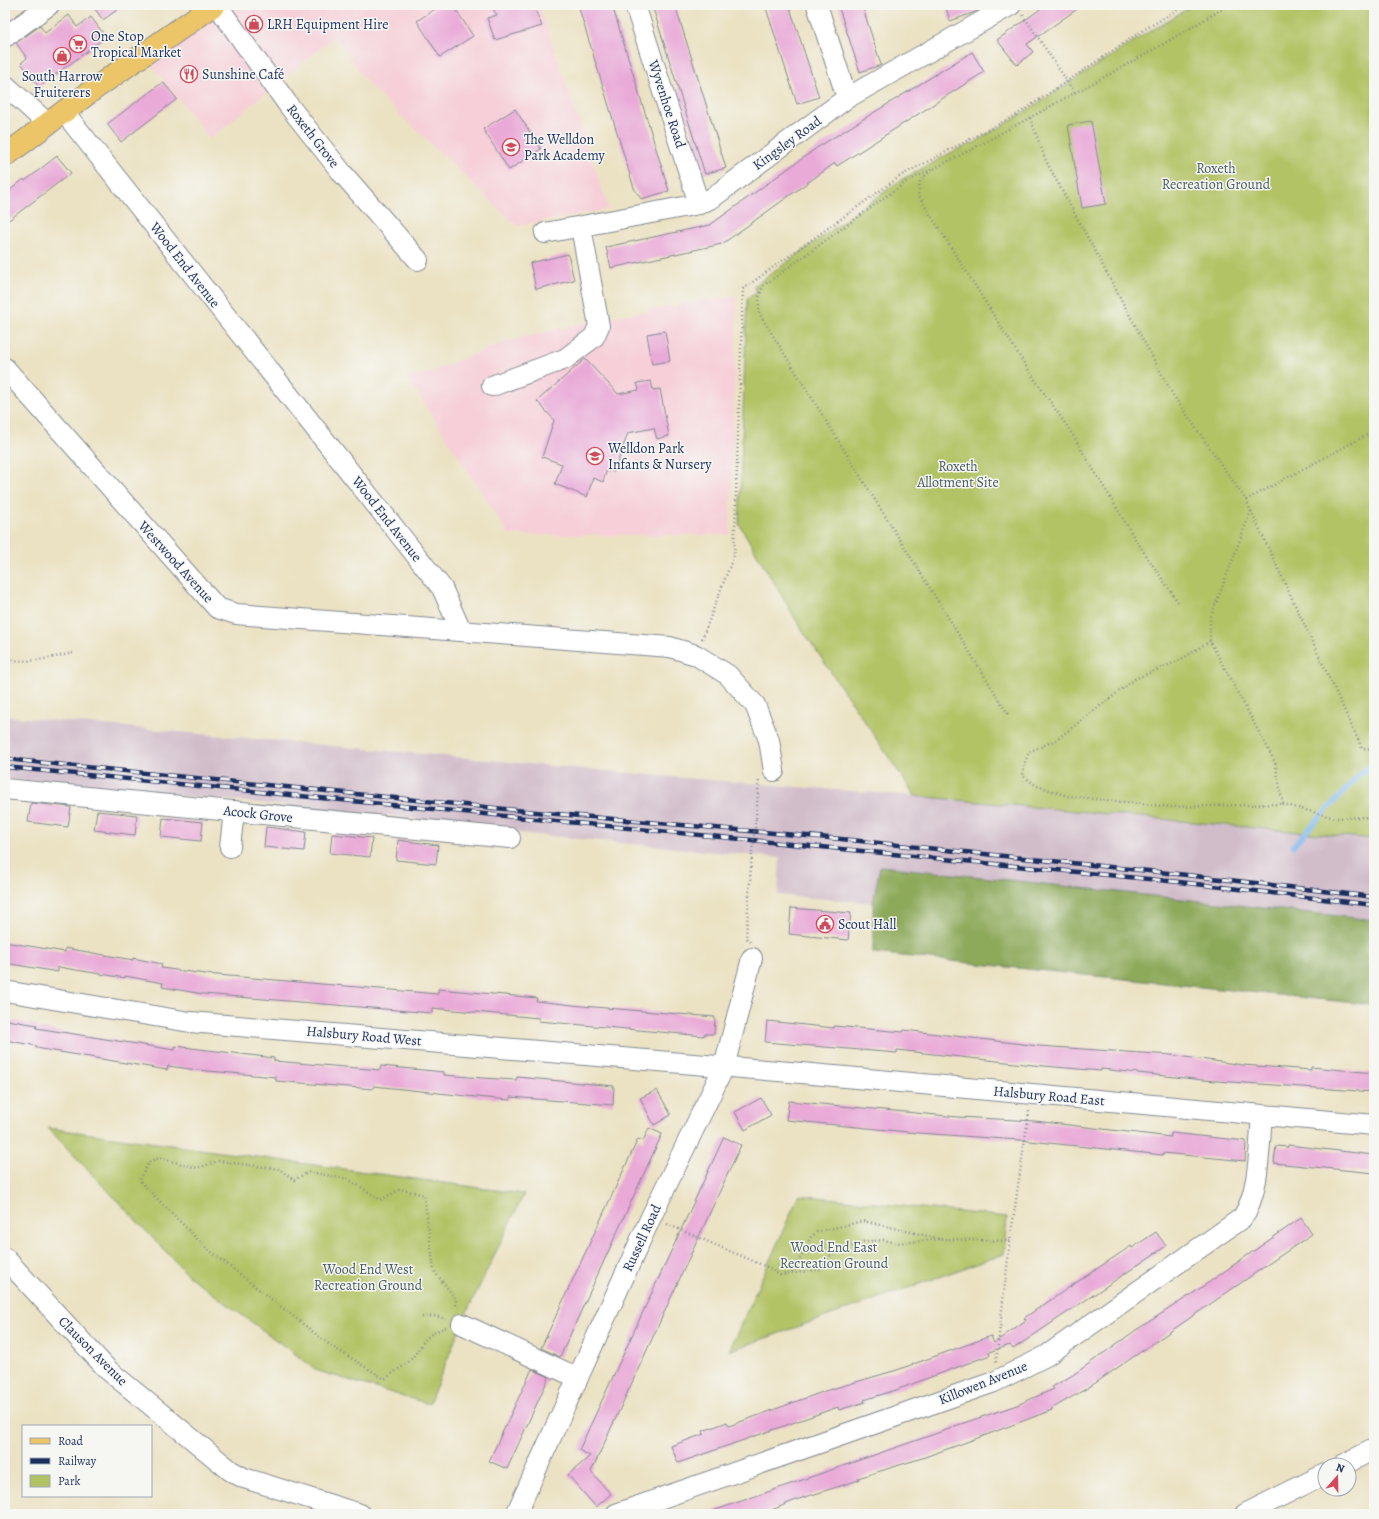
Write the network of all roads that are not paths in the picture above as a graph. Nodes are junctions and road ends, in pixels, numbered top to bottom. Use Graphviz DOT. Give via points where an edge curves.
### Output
graph roads {
  1 [pos="49,5"];
  2 [pos="214,5"];
  3 [pos="217,5"];
  4 [pos="635,5"];
  5 [pos="816,5"];
  6 [pos="1009,8"];
  7 [pos="5,37"];
  8 [pos="9,94"];
  9 [pos="847,98"];
  10 [pos="56,118"];
  11 [pos="5,156"];
  12 [pos="699,204"];
  13 [pos="581,227"];
  14 [pos="546,233"];
  15 [pos="418,260"];
  16 [pos="5,368"];
  17 [pos="492,386"];
  18 [pos="461,631"];
  19 [pos="774,771"];
  20 [pos="5,789"];
  21 [pos="234,811"];
  22 [pos="510,838"];
  23 [pos="230,847"];
  24 [pos="753,952"];
  25 [pos="5,991"];
  26 [pos="724,1067"];
  27 [pos="1262,1115"];
  28 [pos="1374,1125"];
  29 [pos="5,1258"];
  30 [pos="458,1323"];
  31 [pos="578,1378"];
  32 [pos="1374,1449"];
  33 [pos="1357,1458"];
  34 [pos="1317,1478"];
  35 [pos="360,1514"];
  36 [pos="516,1514"];
  37 [pos="616,1514"];
  38 [pos="1245,1514"];
  1 -- 7 [label="street"];
  2 -- 10 [label="main road"];
  3 -- 15 [label="street, Roxeth Grove" via="318,143"];
  4 -- 12 [label="street, Wyvenhoe Road"];
  5 -- 9 [label="street"];
  6 -- 9 [label="street, Kingsley Road"];
  8 -- 10 [label="street, Wood End Avenue"];
  9 -- 12 [label="street, Kingsley Road" via="712,198"];
  10 -- 11 [label="main road"];
  10 -- 18 [label="street, Wood End Avenue" via="442,588"];
  12 -- 13 [label="street, Kingsley Road"];
  13 -- 14 [label="street, Kingsley Road"];
  13 -- 17 [label="street" via="599,326 594,337 565,359"];
  16 -- 18 [label="street, Westwood Avenue" via="217,608 236,614"];
  18 -- 19 [label="street" via="670,647 696,655 728,675 754,706 769,740"];
  20 -- 21 [label="street, Acock Grove"];
  21 -- 22 [label="street, Acock Grove"];
  21 -- 23 [label="street"];
  24 -- 26 [label="street, Russell Road"];
  25 -- 26 [label="street, Halsbury Road West" via="190,1022"];
  26 -- 27 [label="street, Halsbury Road East"];
  26 -- 31 [label="street, Russell Road"];
  27 -- 28 [label="street, Halsbury Road East"];
  27 -- 37 [label="street, Killowen Avenue" via="1256,1180 1248,1210 1242,1218 1046,1356 994,1382"];
  29 -- 35 [label="street, Clauson Avenue" via="108,1370 231,1471 244,1478"];
  30 -- 31 [label="street"];
  31 -- 36 [label="street, Russell Road"];
  32 -- 33 [label="street"];
  34 -- 38 [label="street"];
}
